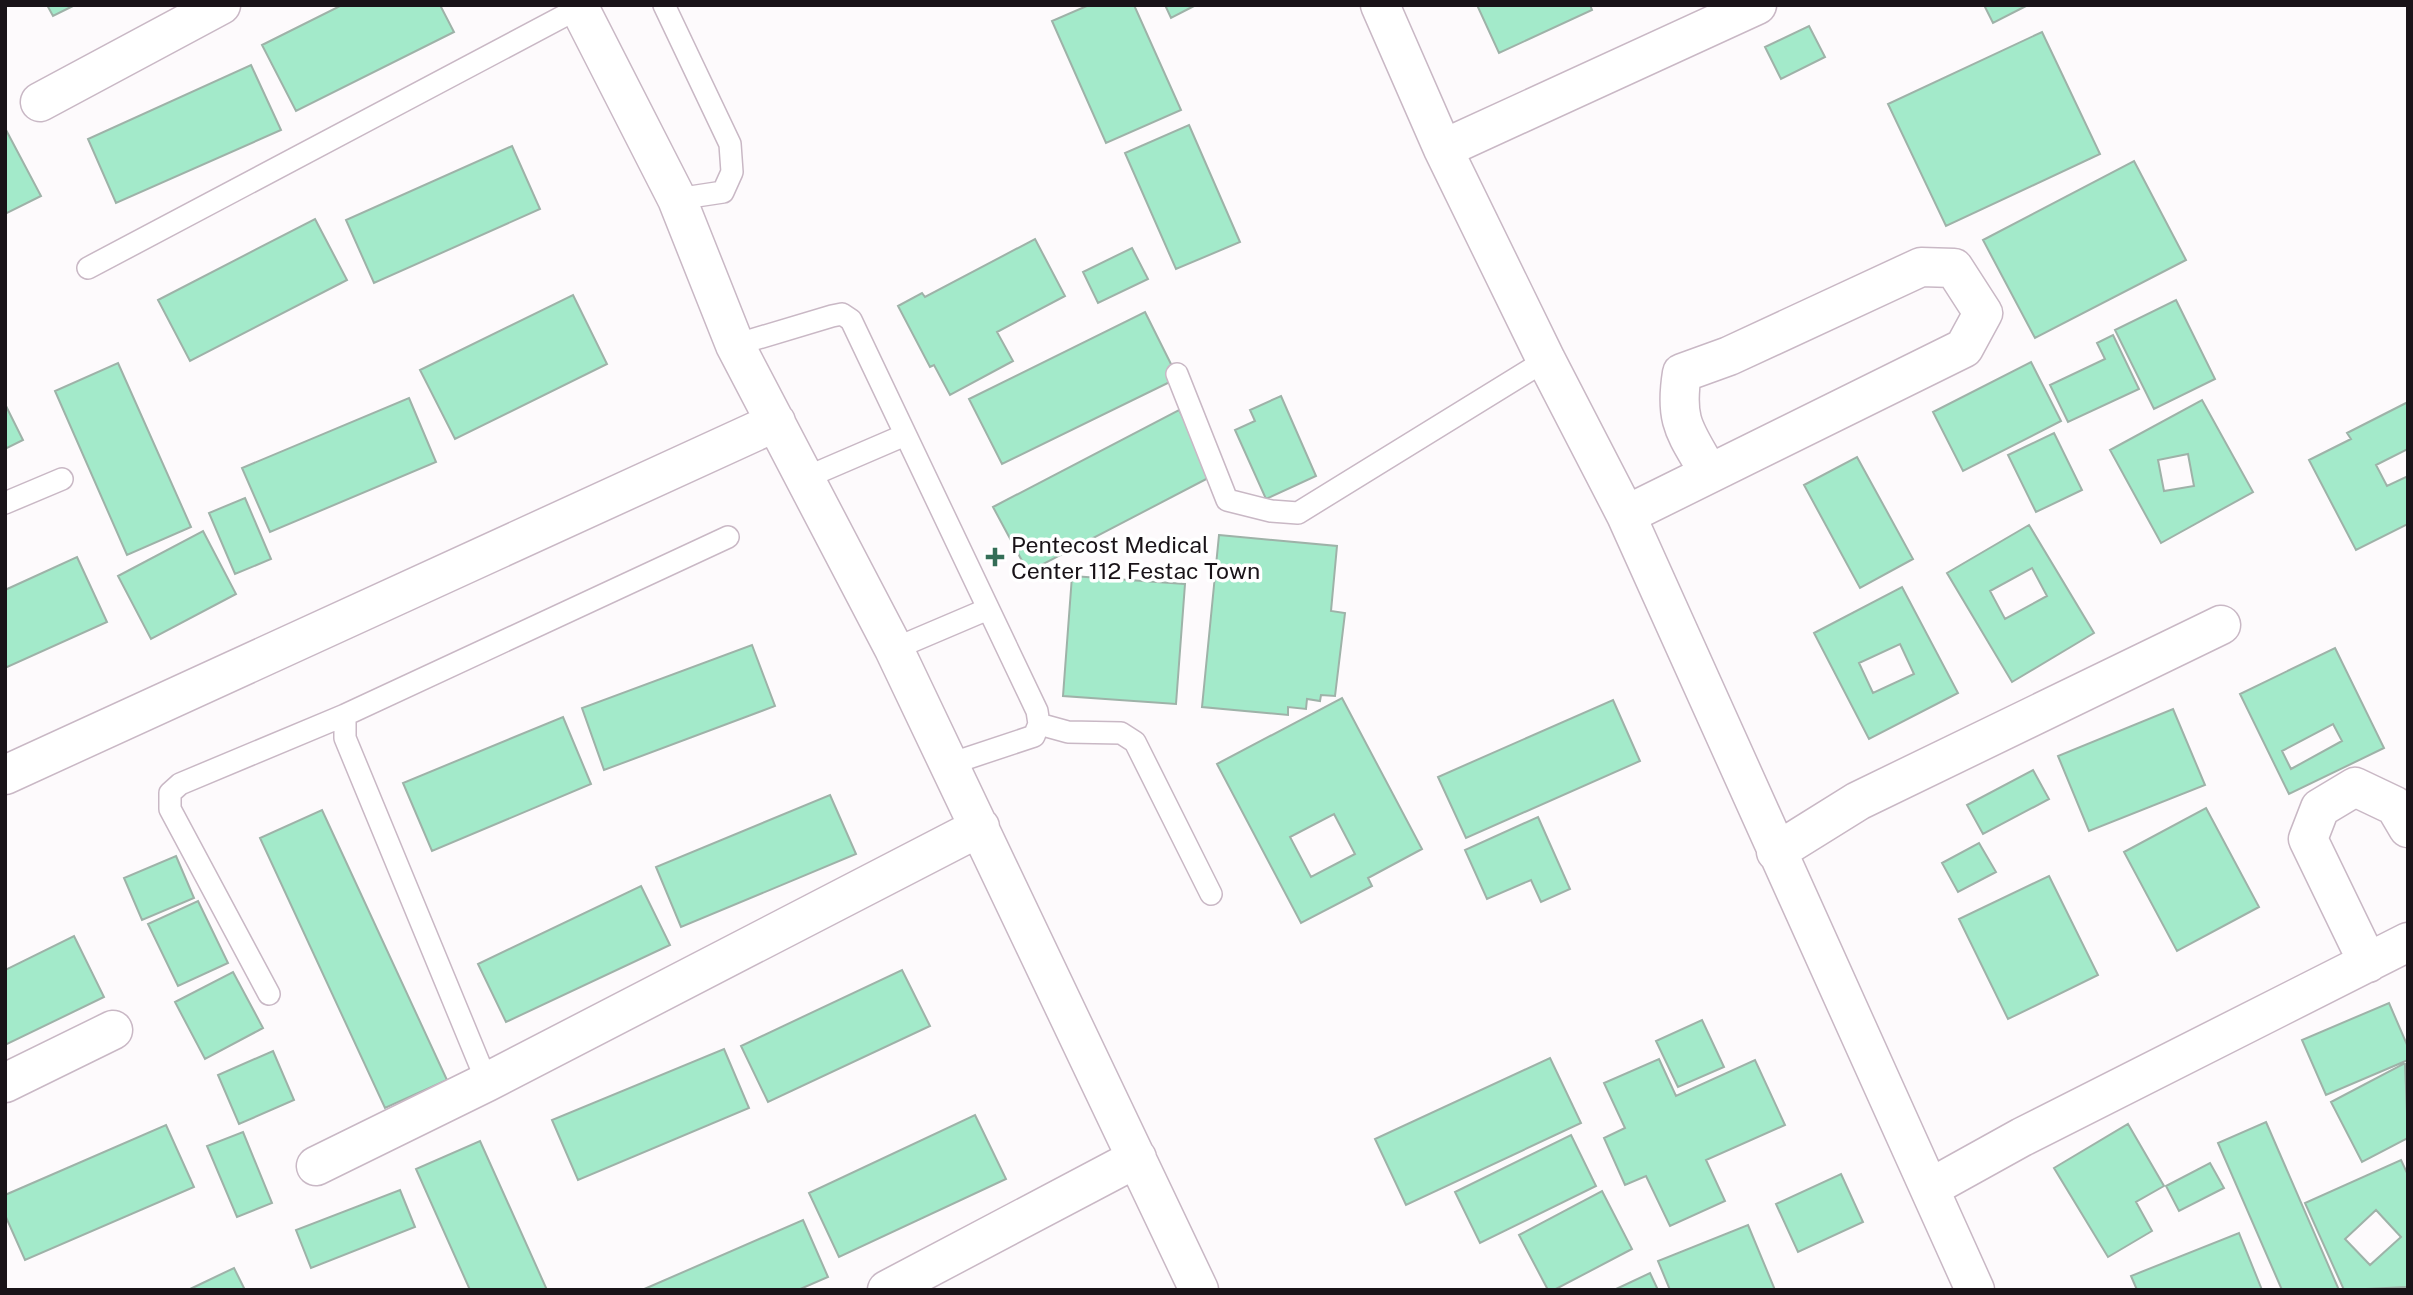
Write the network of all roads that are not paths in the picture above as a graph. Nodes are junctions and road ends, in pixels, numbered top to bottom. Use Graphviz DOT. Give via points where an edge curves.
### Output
graph roads {
  1 [pos="222,5"];
  2 [pos="664,5"];
  3 [pos="1380,5"];
  4 [pos="1757,5"];
  5 [pos="579,7"];
  6 [pos="40,102"];
  7 [pos="1443,149"];
  8 [pos="677,199"];
  9 [pos="88,268"];
  10 [pos="734,345"];
  11 [pos="1546,360"];
  12 [pos="1177,374"];
  13 [pos="776,422"];
  14 [pos="905,435"];
  15 [pos="1709,473"];
  16 [pos="805,478"];
  17 [pos="62,479"];
  18 [pos="5,503"];
  19 [pos="1626,515"];
  20 [pos="729,537"];
  21 [pos="988,609"];
  22 [pos="2221,625"];
  23 [pos="894,649"];
  24 [pos="345,715"];
  25 [pos="1039,724"];
  26 [pos="950,764"];
  27 [pos="5,775"];
  28 [pos="980,827"];
  29 [pos="2408,828"];
  30 [pos="1776,852"];
  31 [pos="1211,894"];
  32 [pos="2408,942"];
  33 [pos="2368,963"];
  34 [pos="269,994"];
  35 [pos="113,1030"];
  36 [pos="487,1082"];
  37 [pos="5,1083"];
  38 [pos="1137,1158"];
  39 [pos="316,1166"];
  40 [pos="1930,1188"];
  41 [pos="887,1290"];
  42 [pos="1199,1290"];
  43 [pos="1975,1290"];
  1 -- 6 [label="street"];
  2 -- 8 [label="lane" via="730,144 732,172 723,192"];
  3 -- 7 [label="street"];
  4 -- 7 [label="street"];
  5 -- 8 [label="street"];
  5 -- 9 [label="lane"];
  7 -- 11 [label="street"];
  8 -- 10 [label="street"];
  10 -- 13 [label="street"];
  10 -- 14 [label="lane" via="842,314 852,320"];
  11 -- 12 [label="lane" via="1298,513 1227,500"];
  11 -- 19 [label="street"];
  13 -- 16 [label="street"];
  13 -- 27 [label="street"];
  14 -- 16 [label="lane"];
  14 -- 21 [label="lane"];
  15 -- 15 [label="street" via="1964,348 1983,313 1954,268 1921,267 1729,356 1682,373 1679,421"];
  15 -- 19 [label="street"];
  16 -- 23 [label="street"];
  17 -- 18 [label="lane"];
  19 -- 30 [label="street"];
  20 -- 24 [label="lane"];
  21 -- 23 [label="lane"];
  21 -- 25 [label="lane"];
  22 -- 30 [label="street" via="1858,801"];
  23 -- 26 [label="street"];
  24 -- 34 [label="lane" via="180,784 170,793 170,809"];
  24 -- 36 [label="lane" via="345,738"];
  25 -- 26 [label="lane" via="1034,736"];
  25 -- 31 [label="lane" via="1068,732 1121,733 1135,742"];
  26 -- 28 [label="street"];
  28 -- 36 [label="street"];
  28 -- 38 [label="street"];
  29 -- 33 [label="street" via="2395,806 2355,787 2320,808 2308,839"];
  30 -- 40 [label="street"];
  32 -- 33 [label="street"];
  33 -- 40 [label="street"];
  35 -- 37 [label="street"];
  36 -- 39 [label="street"];
  38 -- 41 [label="street"];
  38 -- 42 [label="street"];
  40 -- 43 [label="street"];
}
